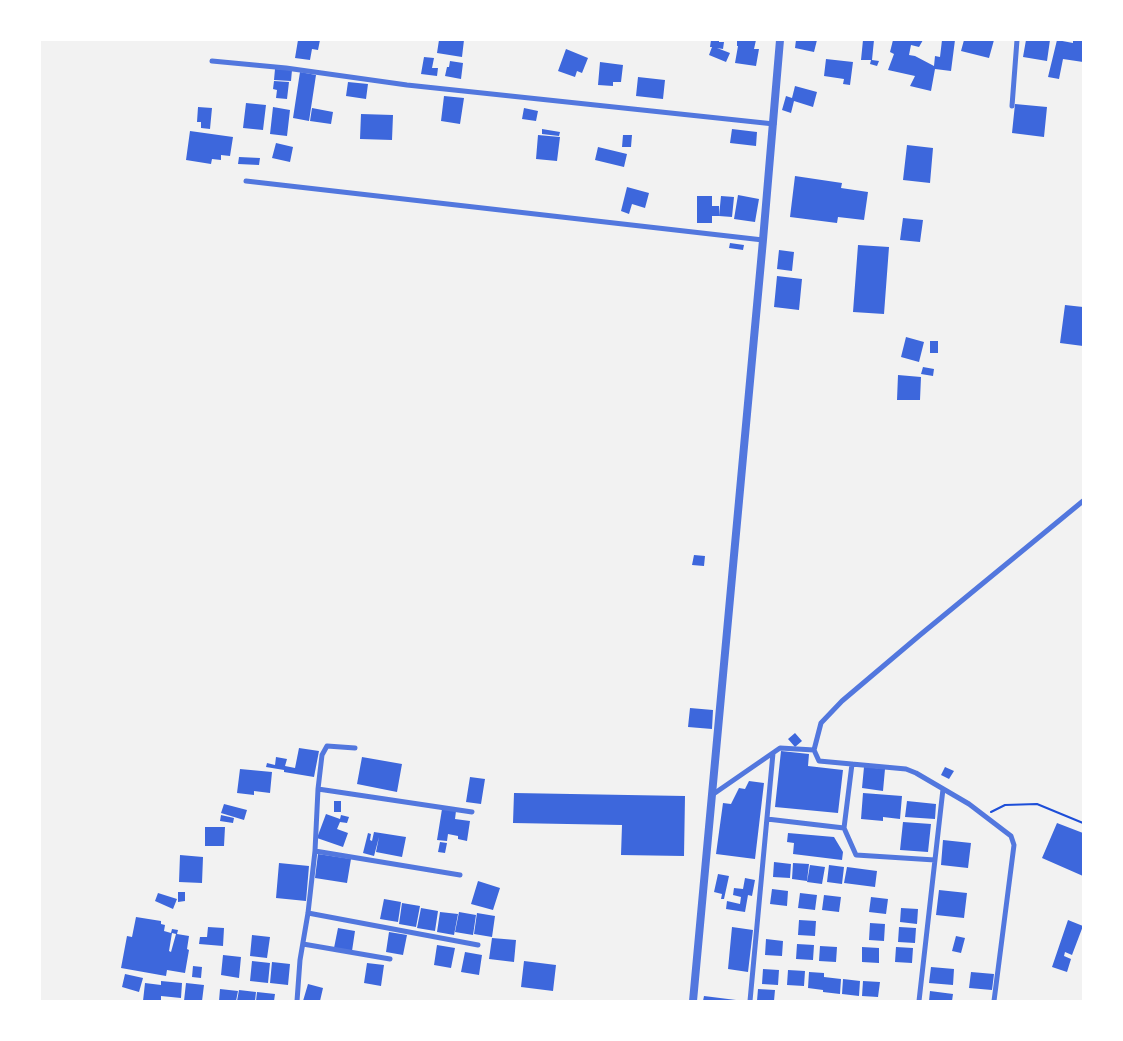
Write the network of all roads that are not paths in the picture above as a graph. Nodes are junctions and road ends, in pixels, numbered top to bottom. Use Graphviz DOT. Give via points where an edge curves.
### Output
graph roads {
  1 [pos="780,40"];
  2 [pos="1017,40"];
  3 [pos="212,62"];
  4 [pos="1012,106"];
  5 [pos="774,124"];
  6 [pos="246,181"];
  7 [pos="763,240"];
  8 [pos="1083,501"];
  9 [pos="356,748"];
  10 [pos="814,750"];
  11 [pos="773,753"];
  12 [pos="852,764"];
  13 [pos="318,789"];
  14 [pos="944,789"];
  15 [pos="712,795"];
  16 [pos="472,812"];
  17 [pos="767,819"];
  18 [pos="844,828"];
  19 [pos="314,851"];
  20 [pos="935,860"];
  21 [pos="460,875"];
  22 [pos="308,913"];
  23 [pos="302,944"];
  24 [pos="478,946"];
  25 [pos="390,959"];
  26 [pos="297,1001"];
  27 [pos="693,1001"];
  28 [pos="750,1001"];
  29 [pos="919,1001"];
  30 [pos="994,1001"];
  1 -- 5 [label="street"];
  2 -- 4 [label="street"];
  3 -- 5 [label="street"];
  5 -- 7 [label="street"];
  6 -- 7 [label="street"];
  7 -- 15 [label="street"];
  8 -- 10 [label="street" via="842,701 821,723"];
  9 -- 13 [label="street" via="327,746 322,755"];
  10 -- 11 [label="street" via="780,748"];
  10 -- 12 [label="street" via="819,760"];
  11 -- 15 [label="street"];
  11 -- 17 [label="street"];
  12 -- 14 [label="street" via="906,769"];
  12 -- 18 [label="street"];
  13 -- 16 [label="street"];
  13 -- 19 [label="street"];
  14 -- 20 [label="street"];
  14 -- 30 [label="street" via="1011,836 1014,845"];
  15 -- 27 [label="street"];
  17 -- 18 [label="street"];
  17 -- 28 [label="street"];
  18 -- 20 [label="street" via="856,855"];
  19 -- 21 [label="street"];
  19 -- 22 [label="street"];
  20 -- 29 [label="street"];
  22 -- 23 [label="street"];
  22 -- 24 [label="street"];
  23 -- 25 [label="street"];
  23 -- 26 [label="street"];
}
